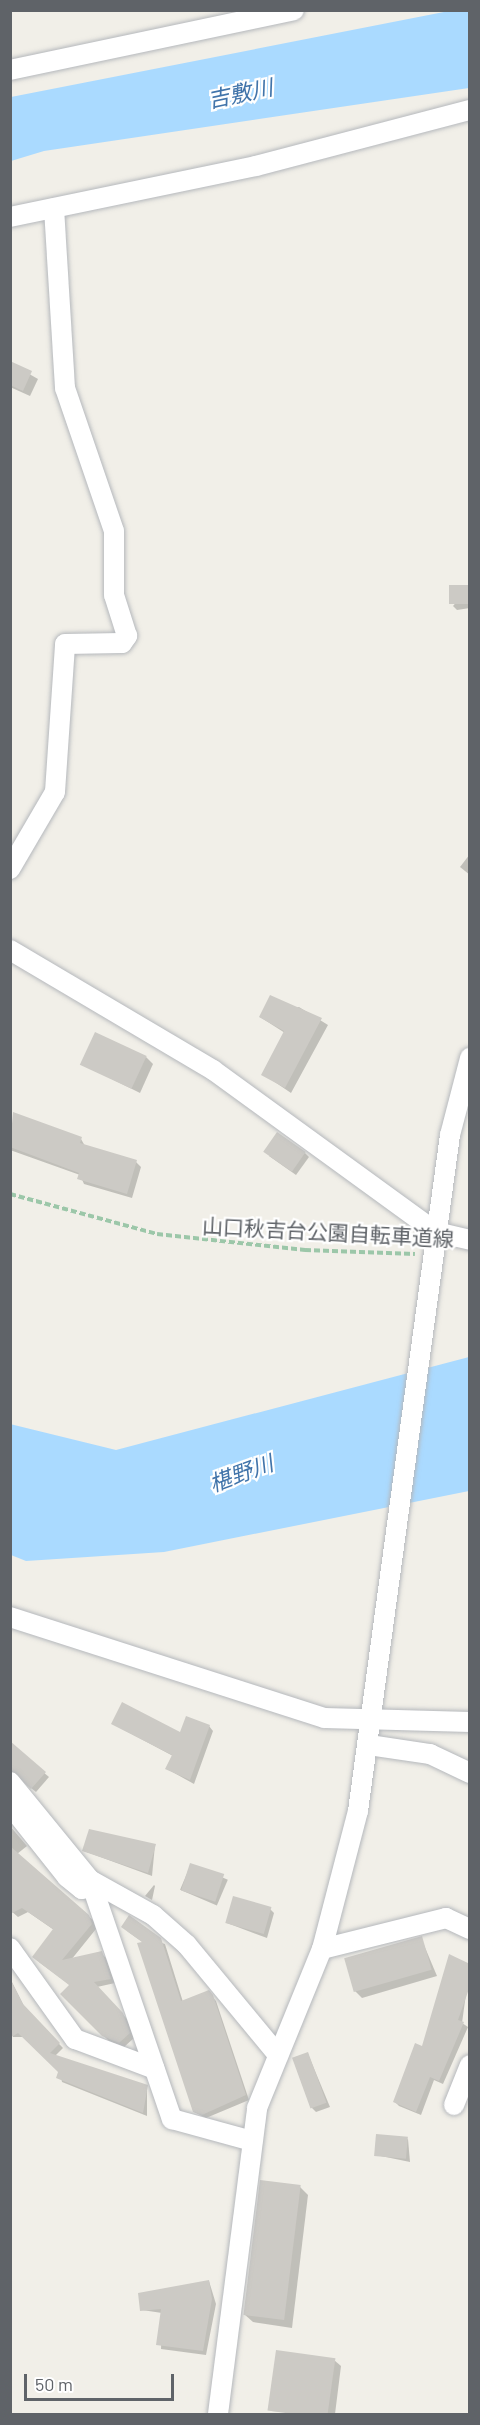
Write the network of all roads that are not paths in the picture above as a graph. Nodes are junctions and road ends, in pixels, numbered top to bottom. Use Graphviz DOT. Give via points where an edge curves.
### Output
graph roads {
  1 [pos="294,10"];
  2 [pos="10,70"];
  3 [pos="470,110"];
  4 [pos="54,208"];
  5 [pos="10,217"];
  6 [pos="10,869"];
  7 [pos="10,950"];
  8 [pos="470,1058"];
  9 [pos="436,1232"];
  10 [pos="470,1240"];
  11 [pos="10,1617"];
  12 [pos="373,1721"];
  13 [pos="470,1722"];
  14 [pos="369,1745"];
  15 [pos="470,1773"];
  16 [pos="10,1782"];
  17 [pos="10,1805"];
  18 [pos="90,1880"];
  19 [pos="470,1929"];
  20 [pos="10,1948"];
  21 [pos="322,1949"];
  22 [pos="278,2055"];
  23 [pos="470,2066"];
  24 [pos="156,2069"];
  25 [pos="454,2105"];
  26 [pos="252,2141"];
  27 [pos="218,2415"];
  1 -- 2 [label="street"];
  3 -- 4 [label="street" via="256,165"];
  4 -- 5 [label="street"];
  4 -- 6 [label="street" via="65,388 114,531 114,595 127,636 122,643 65,644 55,792"];
  7 -- 9 [label="street" via="213,1070"];
  8 -- 9 [label="street" via="457,1094"];
  9 -- 10 [label="street"];
  9 -- 12 [label="street"];
  11 -- 12 [label="street" via="324,1718"];
  12 -- 13 [label="street"];
  12 -- 14 [label="street"];
  14 -- 15 [label="street" via="430,1754"];
  14 -- 21 [label="street" via="345,1874"];
  16 -- 18 [label="street"];
  17 -- 18 [label="street" via="67,1876 82,1889"];
  18 -- 22 [label="street" via="153,1915 187,1945"];
  18 -- 24 [label="street"];
  19 -- 21 [label="street" via="446,1918"];
  20 -- 24 [label="street" via="75,2039"];
  21 -- 22 [label="street"];
  22 -- 26 [label="street" via="257,2108"];
  23 -- 25 [label="street"];
  24 -- 26 [label="street" via="172,2119"];
  26 -- 27 [label="street"];
}
